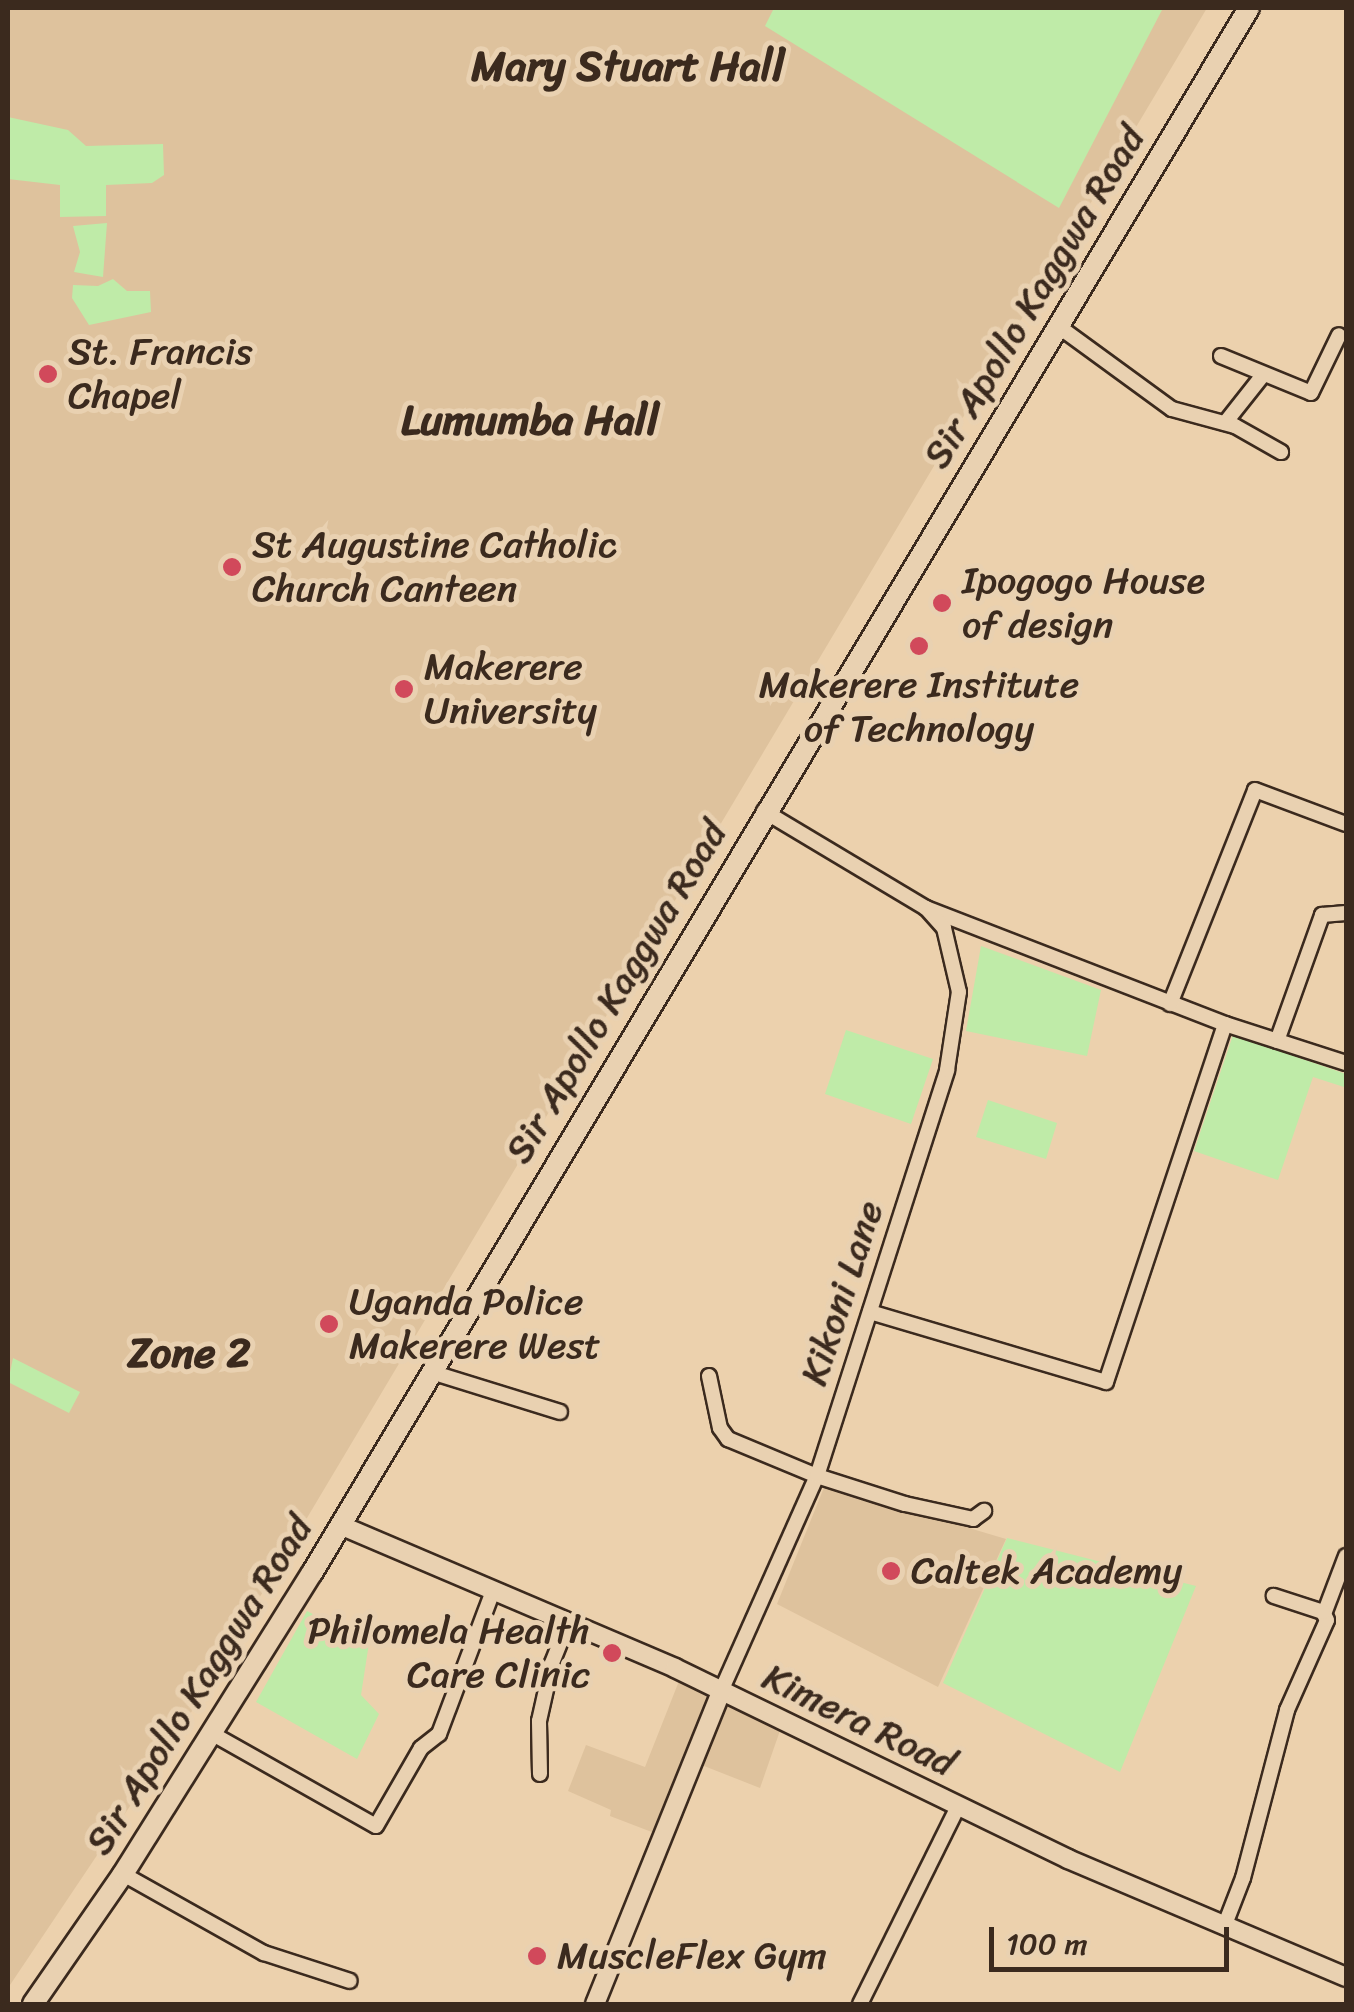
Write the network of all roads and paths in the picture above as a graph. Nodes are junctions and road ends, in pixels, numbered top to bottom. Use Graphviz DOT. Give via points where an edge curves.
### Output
graph roads {
  1 [pos="1249,8"];
  2 [pos="1058,326"];
  3 [pos="1339,335"];
  4 [pos="1221,356"];
  5 [pos="1263,375"];
  6 [pos="1225,422"];
  7 [pos="1281,452"];
  8 [pos="764,811"];
  9 [pos="1346,824"];
  10 [pos="926,908"];
  11 [pos="1346,913"];
  12 [pos="1170,1004"];
  13 [pos="1225,1024"];
  14 [pos="1278,1041"];
  15 [pos="1346,1063"];
  16 [pos="870,1312"];
  17 [pos="431,1372"];
  18 [pos="709,1376"];
  19 [pos="560,1412"];
  20 [pos="817,1476"];
  21 [pos="984,1512"];
  22 [pos="340,1525"];
  23 [pos="1346,1556"];
  24 [pos="494,1591"];
  25 [pos="1274,1596"];
  26 [pos="1324,1614"];
  27 [pos="568,1623"];
  28 [pos="722,1690"];
  29 [pos="211,1733"];
  30 [pos="540,1774"];
  31 [pos="959,1805"];
  32 [pos="122,1874"];
  33 [pos="1224,1927"];
  34 [pos="1346,1977"];
  35 [pos="350,1980"];
  36 [pos="32,2004"];
  37 [pos="595,2004"];
  38 [pos="860,2004"];
  1 -- 2 [label="main road, Sir Apollo Kaggwa Road"];
  2 -- 6 [label="street" via="1172,409"];
  2 -- 8 [label="main road, Sir Apollo Kaggwa Road"];
  3 -- 5 [label="street" via="1311,393"];
  4 -- 5 [label="street"];
  5 -- 6 [label="street"];
  6 -- 7 [label="street"];
  8 -- 10 [label="street"];
  8 -- 17 [label="main road, Sir Apollo Kaggwa Road"];
  9 -- 12 [label="street" via="1255,790"];
  10 -- 12 [label="street"];
  10 -- 16 [label="street, Kikoni Lane" via="950,945 958,1012"];
  11 -- 14 [label="street" via="1322,915"];
  12 -- 13 [label="street"];
  13 -- 14 [label="street"];
  13 -- 16 [label="street" via="1106,1382"];
  14 -- 15 [label="street"];
  16 -- 20 [label="street, Kikoni Lane"];
  17 -- 19 [label="street"];
  17 -- 22 [label="main road, Sir Apollo Kaggwa Road"];
  18 -- 20 [label="street" via="723,1436"];
  20 -- 21 [label="street" via="967,1518"];
  20 -- 28 [label="street, Kikoni Lane"];
  22 -- 24 [label="street, Kimera Road"];
  22 -- 29 [label="main road, Sir Apollo Kaggwa Road"];
  23 -- 26 [label="street"];
  24 -- 27 [label="street, Kimera Road"];
  24 -- 29 [label="street" via="439,1734 421,1748 376,1826"];
  25 -- 26 [label="street"];
  26 -- 33 [label="street" via="1326,1625 1280,1729"];
  27 -- 28 [label="street, Kimera Road"];
  27 -- 30 [label="street" via="539,1720"];
  28 -- 31 [label="street, Kimera Road"];
  28 -- 37 [label="street"];
  29 -- 32 [label="main road, Sir Apollo Kaggwa Road"];
  31 -- 33 [label="street, Kimera Road"];
  31 -- 38 [label="street"];
  32 -- 35 [label="street" via="264,1953"];
  32 -- 36 [label="main road, Sir Apollo Kaggwa Road"];
  33 -- 34 [label="street, Kimera Road"];
}
